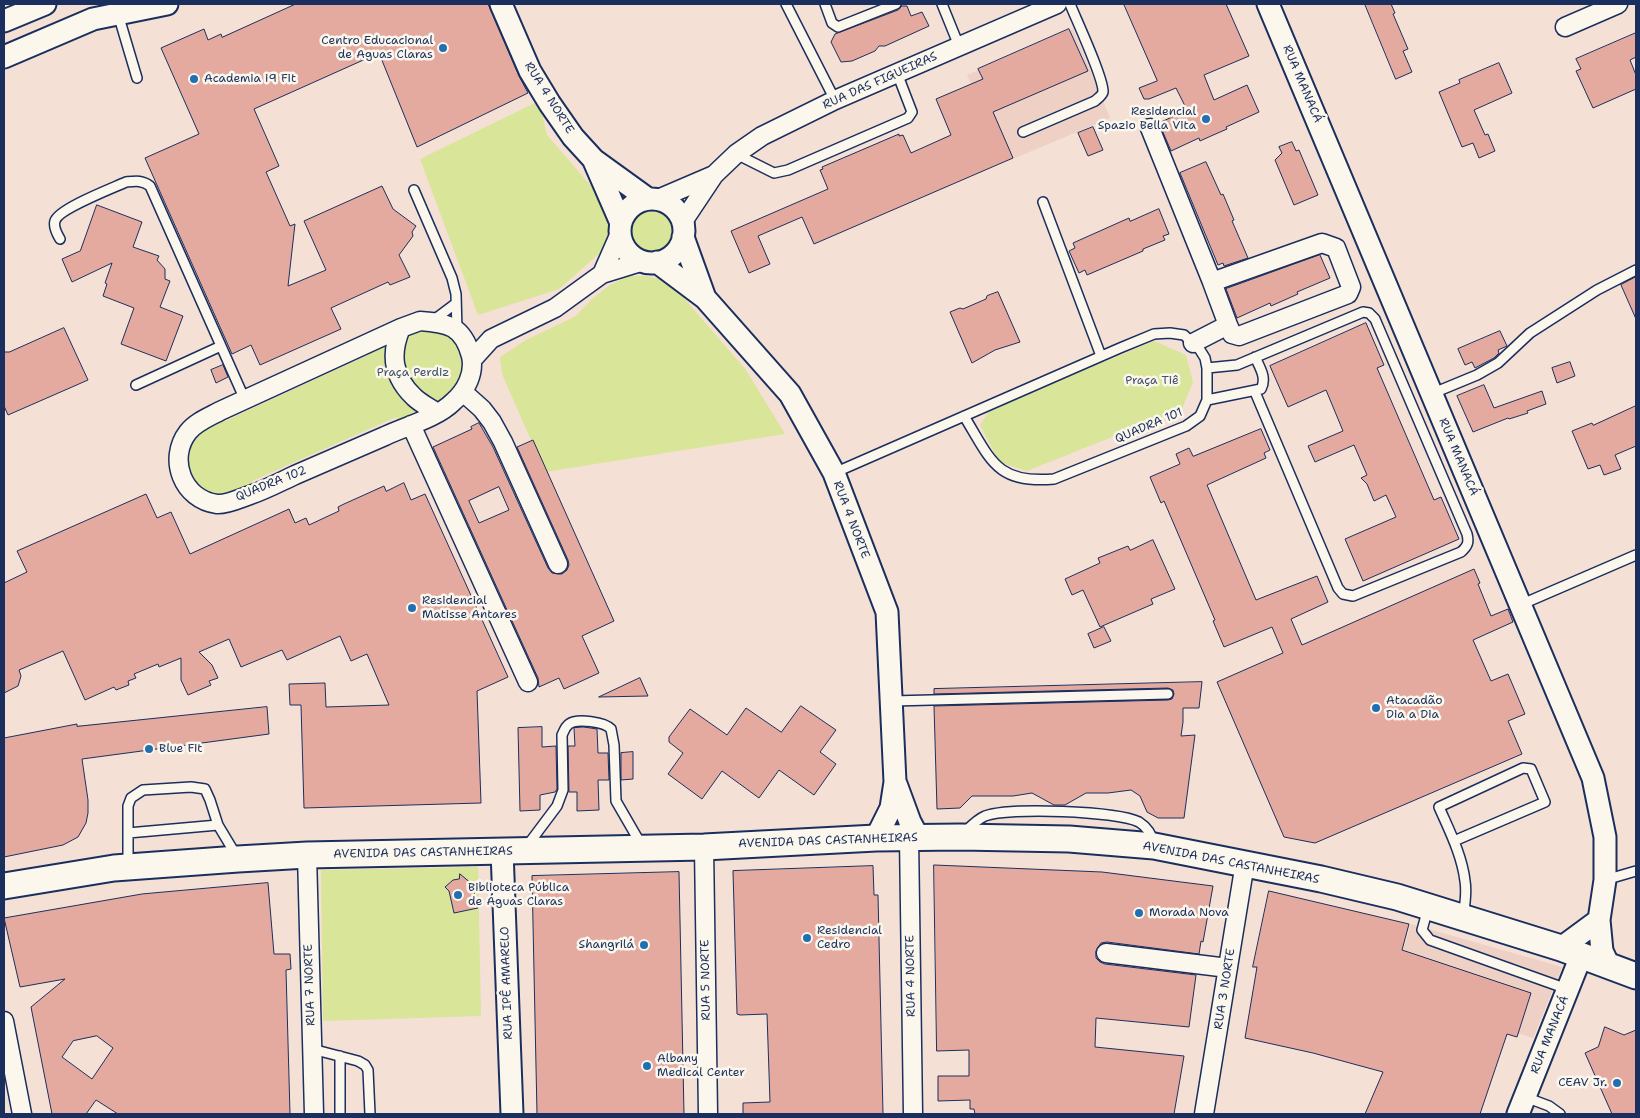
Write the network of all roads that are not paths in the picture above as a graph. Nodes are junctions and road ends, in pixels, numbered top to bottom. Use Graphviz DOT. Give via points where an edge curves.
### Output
graph roads {
  1 [pos="45,4"];
  2 [pos="167,4"];
  3 [pos="501,4"];
  4 [pos="786,4"];
  5 [pos="825,4"];
  6 [pos="896,4"];
  7 [pos="942,4"];
  8 [pos="1057,4"];
  9 [pos="1070,4"];
  10 [pos="1268,4"];
  11 [pos="1618,4"];
  12 [pos="118,14"];
  13 [pos="4,21"];
  14 [pos="1565,27"];
  15 [pos="960,46"];
  16 [pos="4,57"];
  17 [pos="897,73"];
  18 [pos="137,78"];
  19 [pos="834,100"];
  20 [pos="1150,128"];
  21 [pos="1023,132"];
  22 [pos="736,154"];
  23 [pos="594,160"];
  24 [pos="714,175"];
  25 [pos="414,190"];
  26 [pos="653,199"];
  27 [pos="1043,202"];
  28 [pos="620,228"];
  29 [pos="683,230"];
  30 [pos="60,239"];
  31 [pos="651,262"];
  32 [pos="1636,270"];
  33 [pos="602,274"];
  34 [pos="1212,282"];
  35 [pos="705,298"];
  36 [pos="455,304"];
  37 [pos="431,322"];
  38 [pos="1228,325"];
  39 [pos="401,328"];
  40 [pos="462,335"];
  41 [pos="491,339"];
  42 [pos="1193,343"];
  43 [pos="221,346"];
  44 [pos="1101,356"];
  45 [pos="1255,357"];
  46 [pos="472,360"];
  47 [pos="1207,368"];
  48 [pos="136,385"];
  49 [pos="463,392"];
  50 [pos="1254,392"];
  51 [pos="1431,394"];
  52 [pos="245,400"];
  53 [pos="1207,400"];
  54 [pos="437,412"];
  55 [pos="964,416"];
  56 [pos="411,425"];
  57 [pos="834,473"];
  58 [pos="1636,555"];
  59 [pos="558,564"];
  60 [pos="1520,605"];
  61 [pos="528,682"];
  62 [pos="1168,694"];
  63 [pos="891,701"];
  64 [pos="896,782"];
  65 [pos="218,825"];
  66 [pos="128,833"];
  67 [pos="913,837"];
  68 [pos="876,838"];
  69 [pos="1454,841"];
  70 [pos="704,847"];
  71 [pos="643,848"];
  72 [pos="513,851"];
  73 [pos="307,855"];
  74 [pos="238,859"];
  75 [pos="1244,863"];
  76 [pos="128,867"];
  77 [pos="1636,871"];
  78 [pos="1605,880"];
  79 [pos="4,886"];
  80 [pos="1429,906"];
  81 [pos="1463,917"];
  82 [pos="1599,920"];
  83 [pos="1571,952"];
  84 [pos="1106,953"];
  85 [pos="1609,966"];
  86 [pos="1228,968"];
  87 [pos="1636,976"];
  88 [pos="1568,989"];
  89 [pos="4,1021"];
  90 [pos="312,1049"];
  91 [pos="340,1056"];
  92 [pos="1521,1106"];
  93 [pos="22,1114"];
  94 [pos="314,1114"];
  95 [pos="340,1114"];
  96 [pos="370,1114"];
  97 [pos="512,1114"];
  98 [pos="708,1114"];
  99 [pos="913,1114"];
  100 [pos="1204,1114"];
  101 [pos="1560,1114"];
  1 -- 13 [label="street"];
  2 -- 12 [label="street"];
  3 -- 23 [label="street, RUA 4 NORTE" via="545,96 573,138"];
  4 -- 19 [label="lane"];
  5 -- 6 [label="lane" via="832,23 838,27"];
  7 -- 15 [label="lane"];
  8 -- 15 [label="street, RUA DAS FIGUEIRAS"];
  9 -- 21 [label="lane" via="1103,92 1095,100"];
  10 -- 51 [label="street, RUA MANACÁ"];
  11 -- 14 [label="street"];
  12 -- 16 [label="street" via="93,19"];
  12 -- 18 [label="lane"];
  15 -- 17 [label="street, RUA DAS FIGUEIRAS"];
  17 -- 19 [label="street, RUA DAS FIGUEIRAS"];
  17 -- 22 [label="lane" via="912,112 908,118 788,170 774,173"];
  19 -- 22 [label="street, RUA DAS FIGUEIRAS" via="762,136"];
  20 -- 34 [label="street"];
  22 -- 24 [label="street, RUA DAS FIGUEIRAS"];
  23 -- 26 [label="street, RUA 4 NORTE"];
  23 -- 28 [label="street, RUA 4 NORTE"];
  24 -- 26 [label="street, RUA DAS FIGUEIRAS"];
  24 -- 29 [label="street, RUA DAS FIGUEIRAS"];
  25 -- 36 [label="lane" via="452,278"];
  26 -- 28 [label="street" via="630,207"];
  26 -- 29 [label="street" via="667,202 675,208 681,217"];
  27 -- 44 [label="lane"];
  28 -- 31 [label="street" via="622,243 627,250 635,257"];
  28 -- 33 [label="street"];
  29 -- 31 [label="street" via="679,247 672,255"];
  29 -- 35 [label="street, RUA 4 NORTE"];
  30 -- 43 [label="lane" via="54,226 63,211 126,182 144,182 150,186"];
  31 -- 33 [label="street, QUADRA 102"];
  31 -- 35 [label="street, RUA 4 NORTE"];
  32 -- 51 [label="lane" via="1597,290 1530,333 1498,363"];
  33 -- 41 [label="street, QUADRA 102" via="555,308"];
  34 -- 38 [label="street"];
  34 -- 38 [label="street" via="1322,243 1336,248 1351,287 1348,294 1239,336 1232,334"];
  35 -- 57 [label="street, RUA 4 NORTE" via="790,394"];
  36 -- 37 [label="lane"];
  36 -- 40 [label="lane"];
  37 -- 39 [label="street, QUADRA 102"];
  37 -- 40 [label="street, QUADRA 102" via="447,325"];
  38 -- 42 [label="street"];
  39 -- 52 [label="street, QUADRA 102"];
  39 -- 54 [label="street" via="395,343 394,360 400,380 414,397"];
  40 -- 41 [label="street, QUADRA 102"];
  40 -- 46 [label="street, QUADRA 102"];
  41 -- 46 [label="street, QUADRA 102"];
  42 -- 44 [label="lane" via="1184,335 1154,334"];
  42 -- 47 [label="lane" via="1205,358"];
  43 -- 48 [label="lane"];
  43 -- 52 [label="lane"];
  44 -- 55 [label="lane"];
  45 -- 47 [label="lane" via="1236,365"];
  45 -- 50 [label="lane" via="1264,384 1262,389"];
  45 -- 50 [label="lane" via="1363,312 1373,316 1467,534 1466,548 1354,596 1343,594"];
  46 -- 49 [label="street, QUADRA 102" via="471,376"];
  47 -- 53 [label="lane"];
  49 -- 54 [label="street, QUADRA 102" via="452,404"];
  49 -- 59 [label="street" via="492,422"];
  50 -- 53 [label="lane"];
  51 -- 60 [label="street, RUA MANACÁ"];
  52 -- 56 [label="street, QUADRA 102" via="197,424 181,445 178,462 186,485 199,499 219,504 250,495"];
  53 -- 55 [label="lane, QUADRA 101" via="1200,416 1186,426 1054,479 1035,481 1009,475 998,468"];
  54 -- 56 [label="street, QUADRA 102"];
  55 -- 57 [label="lane"];
  56 -- 61 [label="street"];
  57 -- 63 [label="street, RUA 4 NORTE" via="887,612"];
  58 -- 60 [label="lane"];
  60 -- 78 [label="street, RUA MANACÁ" via="1592,778 1605,837"];
  62 -- 63 [label="lane"];
  63 -- 64 [label="street, RUA 4 NORTE"];
  64 -- 67 [label="street, RUA 4 NORTE"];
  64 -- 68 [label="street, RUA 4 NORTE" via="891,808"];
  65 -- 66 [label="lane"];
  65 -- 66 [label="lane" via="204,789 143,790 131,798 128,806"];
  65 -- 74 [label="lane"];
  66 -- 76 [label="lane"];
  67 -- 68 [label="main road, AVENIDA DAS CASTANHEIRAS"];
  67 -- 75 [label="main road, AVENIDA DAS CASTANHEIRAS" via="1069,839 1154,846"];
  67 -- 99 [label="street, RUA 4 NORTE"];
  68 -- 70 [label="main road, AVENIDA DAS CASTANHEIRAS"];
  69 -- 69 [label="lane" via="1439,806 1523,768 1531,769 1546,802"];
  69 -- 81 [label="lane" via="1465,882"];
  70 -- 71 [label="main road, AVENIDA DAS CASTANHEIRAS"];
  70 -- 98 [label="street, RUA 5 NORTE"];
  71 -- 72 [label="main road, AVENIDA DAS CASTANHEIRAS"];
  71 -- 72 [label="lane" via="616,801 611,729 604,724 578,722 570,723 562,735 563,790 557,806 542,829"];
  72 -- 73 [label="main road, AVENIDA DAS CASTANHEIRAS"];
  72 -- 97 [label="street, RUA IPÊ AMARELO"];
  73 -- 74 [label="main road, AVENIDA DAS CASTANHEIRAS"];
  73 -- 90 [label="street, RUA 7 NORTE"];
  74 -- 76 [label="main road, AVENIDA DAS CASTANHEIRAS"];
  75 -- 80 [label="main road, AVENIDA DAS CASTANHEIRAS"];
  75 -- 86 [label="street, RUA 3 NORTE"];
  76 -- 79 [label="main road, AVENIDA DAS CASTANHEIRAS"];
  77 -- 78 [label="lane"];
  78 -- 82 [label="street, RUA MANACÁ"];
  80 -- 81 [label="main road, AVENIDA DAS CASTANHEIRAS"];
  80 -- 88 [label="lane" via="1422,930 1430,940"];
  81 -- 83 [label="main road, AVENIDA DAS CASTANHEIRAS"];
  82 -- 83 [label="street"];
  82 -- 85 [label="street, RUA MANACÁ" via="1602,951"];
  83 -- 85 [label="main road, AVENIDA DAS CASTANHEIRAS"];
  83 -- 88 [label="street, RUA MANACÁ"];
  84 -- 86 [label="street"];
  85 -- 87 [label="main road, AVENIDA DAS CASTANHEIRAS"];
  86 -- 100 [label="street, RUA 3 NORTE"];
  88 -- 92 [label="street, RUA MANACÁ"];
  89 -- 93 [label="street"];
  90 -- 91 [label="lane"];
  90 -- 94 [label="street, RUA 7 NORTE"];
  91 -- 95 [label="lane"];
  91 -- 96 [label="lane" via="358,1061 368,1070"];
  92 -- 101 [label="lane" via="1549,1106"];
}
